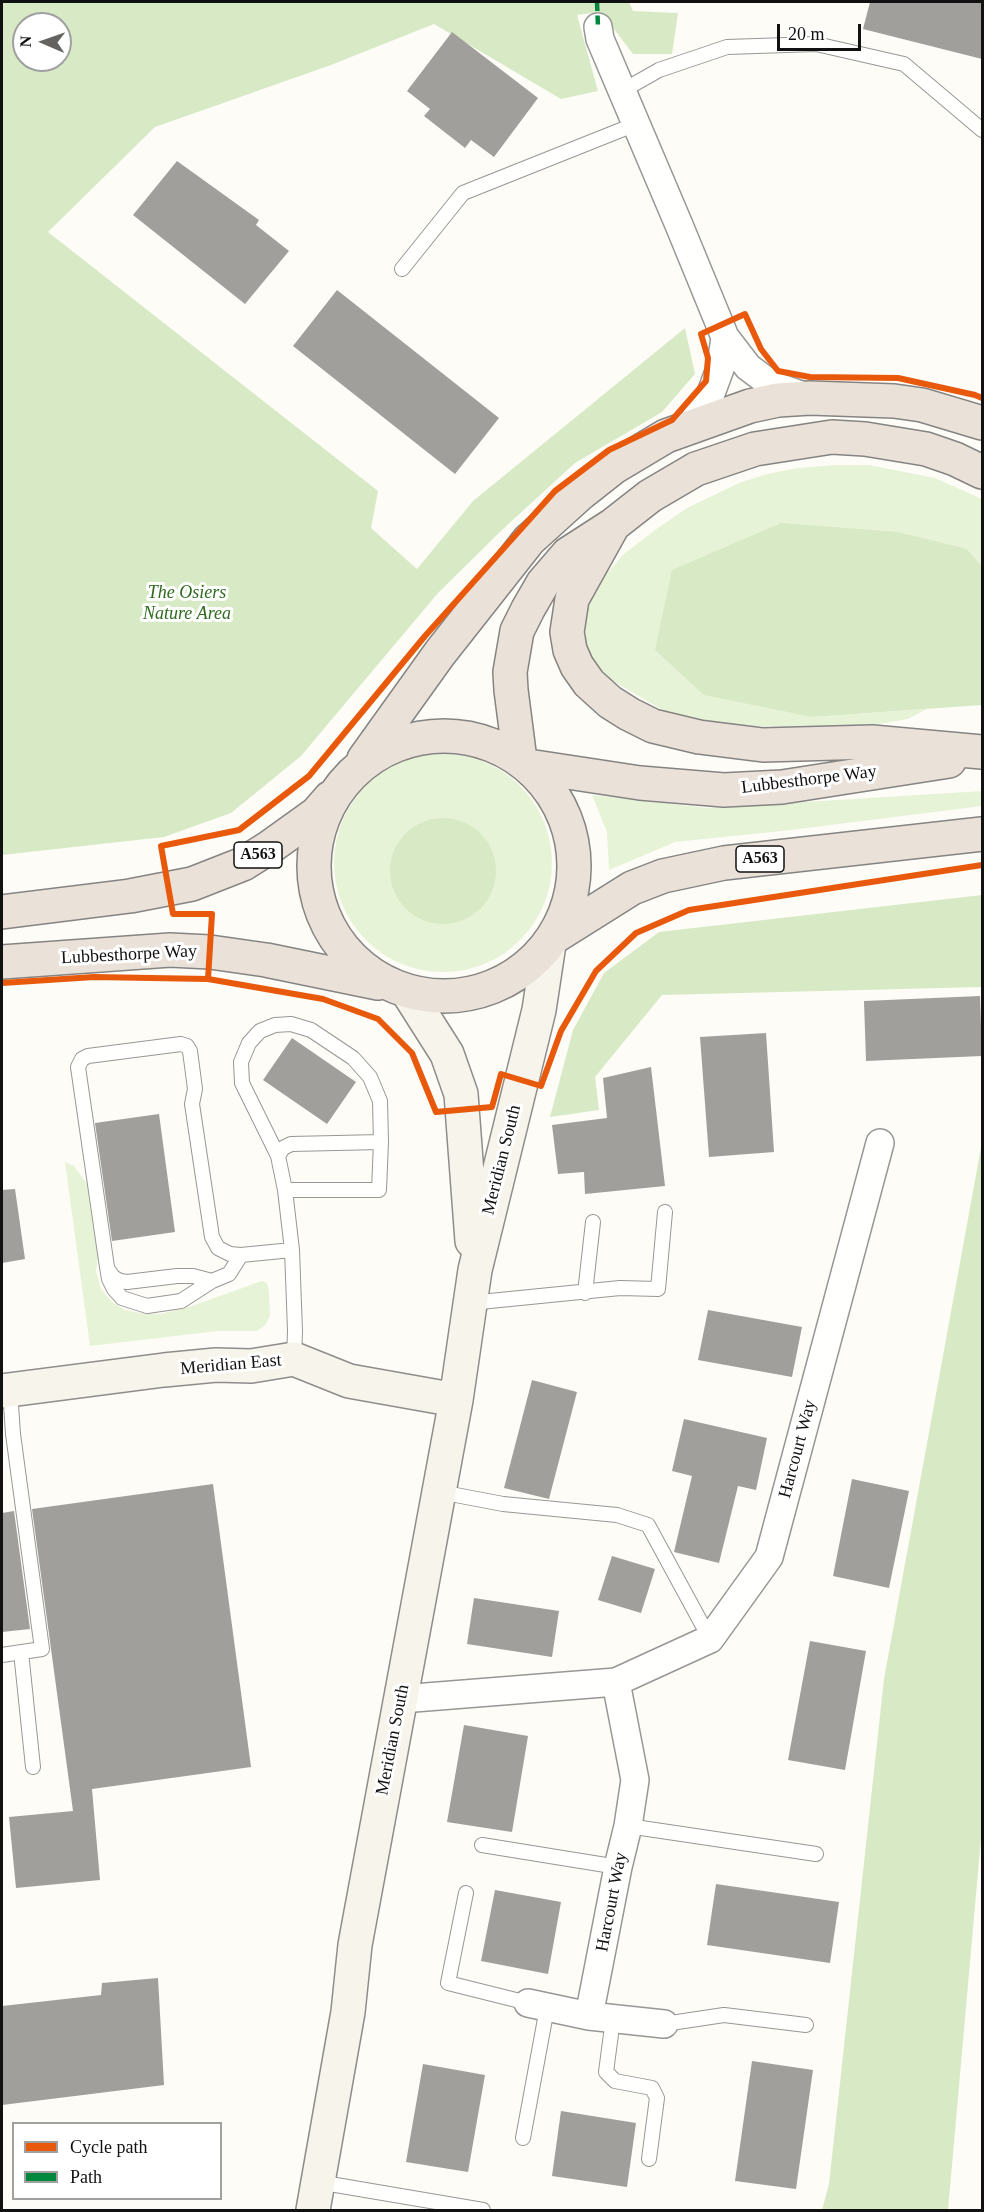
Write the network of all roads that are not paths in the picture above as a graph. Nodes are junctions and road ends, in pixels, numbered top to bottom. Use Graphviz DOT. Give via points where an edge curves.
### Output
graph roads {
  1 [pos="598,27"];
  2 [pos="622,91"];
  3 [pos="636,124"];
  4 [pos="982,130"];
  5 [pos="402,268"];
  6 [pos="725,337"];
  7 [pos="810,398"];
  8 [pos="982,423"];
  9 [pos="690,426"];
  10 [pos="982,472"];
  11 [pos="613,525"];
  12 [pos="982,754"];
  13 [pos="524,763"];
  14 [pos="351,776"];
  15 [pos="982,834"];
  16 [pos="2,912"];
  17 [pos="551,940"];
  18 [pos="2,962"];
  19 [pos="402,989"];
  20 [pos="381,1142"];
  21 [pos="880,1143"];
  22 [pos="278,1156"];
  23 [pos="285,1190"];
  24 [pos="665,1212"];
  25 [pos="593,1222"];
  26 [pos="292,1250"];
  27 [pos="241,1256"];
  28 [pos="107,1267"];
  29 [pos="475,1270"];
  30 [pos="212,1281"];
  31 [pos="585,1293"];
  32 [pos="470,1303"];
  33 [pos="294,1359"];
  34 [pos="6,1390"];
  35 [pos="456,1400"];
  36 [pos="7,1435"];
  37 [pos="440,1492"];
  38 [pos="710,1639"];
  39 [pos="21,1652"];
  40 [pos="2,1655"];
  41 [pos="616,1682"];
  42 [pos="401,1699"];
  43 [pos="33,1767"];
  44 [pos="628,1826"];
  45 [pos="482,1845"];
  46 [pos="816,1854"];
  47 [pos="618,1867"];
  48 [pos="466,1893"];
  49 [pos="537,2006"];
  50 [pos="601,2018"];
  51 [pos="664,2024"];
  52 [pos="806,2025"];
  53 [pos="523,2138"];
  54 [pos="649,2159"];
  55 [pos="315,2196"];
  56 [pos="483,2211"];
  1 -- 2 [label="street"];
  2 -- 3 [label="street"];
  2 -- 4 [label="lane" via="659,69 727,48 816,44 904,64"];
  3 -- 5 [label="lane" via="463,193"];
  3 -- 6 [label="street"];
  6 -- 7 [label="street" via="748,367 772,384"];
  6 -- 9 [label="street" via="721,366 710,396"];
  7 -- 8 [label="highway" via="894,400"];
  7 -- 9 [label="highway" via="750,406"];
  9 -- 14 [label="highway" via="614,467 529,540 440,653"];
  10 -- 11 [label="highway" via="956,459 895,443 832,437 798,441 755,449 696,469 650,496"];
  11 -- 12 [label="highway" via="572,599 567,632 577,666 589,682 629,714 653,726 699,737 763,745 872,742"];
  11 -- 13 [label="highway" via="568,554 543,583 517,631 510,672"];
  12 -- 13 [label="highway, Lubbesthorpe Way" via="782,787 724,790 640,783"];
  13 -- 14 [label="highway" via="472,739 436,736 386,750"];
  13 -- 17 [label="highway" via="553,795 569,828 573,847 569,903"];
  14 -- 16 [label="highway, A563" via="316,814 243,864 213,876 169,890"];
  14 -- 19 [label="highway" via="331,803 320,828 315,863 318,898 332,931 347,952 366,970"];
  15 -- 17 [label="highway, A563" via="724,863 663,876 632,888"];
  17 -- 19 [label="highway, Lubbesthorpe Way" via="527,967 486,990 431,996"];
  17 -- 29 [label="street, Meridian South" via="539,1010"];
  18 -- 19 [label="highway, Lubbesthorpe Way" via="170,950 210,952 316,969"];
  19 -- 29 [label="street, Meridian South" via="447,1054 461,1094"];
  20 -- 22 [label="lane" via="291,1144 282,1148"];
  20 -- 22 [label="lane" via="380,1101 370,1077 352,1058 311,1030 291,1024 274,1025 260,1031 249,1043 241,1062 242,1083"];
  20 -- 23 [label="lane" via="379,1190"];
  21 -- 38 [label="street, Harcourt Way" via="769,1557"];
  22 -- 23 [label="lane"];
  23 -- 26 [label="lane"];
  24 -- 31 [label="lane" via="658,1289 620,1288"];
  25 -- 31 [label="lane"];
  26 -- 27 [label="lane"];
  26 -- 33 [label="lane"];
  27 -- 28 [label="lane" via="218,1248 212,1238 192,1104 195,1089 190,1051 181,1044 88,1056 78,1067"];
  27 -- 30 [label="lane" via="229,1274"];
  28 -- 30 [label="lane" via="113,1277 127,1282 177,1276"];
  28 -- 30 [label="lane" via="114,1290 122,1298 147,1306 181,1301"];
  29 -- 32 [label="street, Meridian South"];
  31 -- 32 [label="lane"];
  32 -- 35 [label="street, Meridian South"];
  33 -- 34 [label="street, Meridian East"];
  33 -- 35 [label="street, Meridian East" via="349,1381"];
  34 -- 36 [label="lane"];
  35 -- 37 [label="street, Meridian South"];
  36 -- 39 [label="lane" via="42,1649"];
  37 -- 38 [label="lane" via="503,1504 616,1515 648,1525"];
  37 -- 42 [label="street, Meridian South"];
  38 -- 41 [label="street, Harcourt Way"];
  39 -- 40 [label="lane"];
  39 -- 43 [label="lane"];
  41 -- 42 [label="street, Harcourt Way"];
  41 -- 44 [label="street, Harcourt Way" via="635,1780"];
  42 -- 55 [label="street, Meridian South" via="355,1945 348,2012"];
  44 -- 46 [label="lane"];
  44 -- 47 [label="street, Harcourt Way"];
  45 -- 47 [label="lane"];
  47 -- 50 [label="street, Harcourt Way"];
  48 -- 49 [label="lane" via="448,1983"];
  49 -- 50 [label="street"];
  49 -- 53 [label="lane"];
  50 -- 51 [label="street"];
  50 -- 54 [label="lane" via="606,2072 615,2081 652,2088 657,2098"];
  51 -- 52 [label="lane" via="724,2015"];
  55 -- 56 [label="lane"];
}
